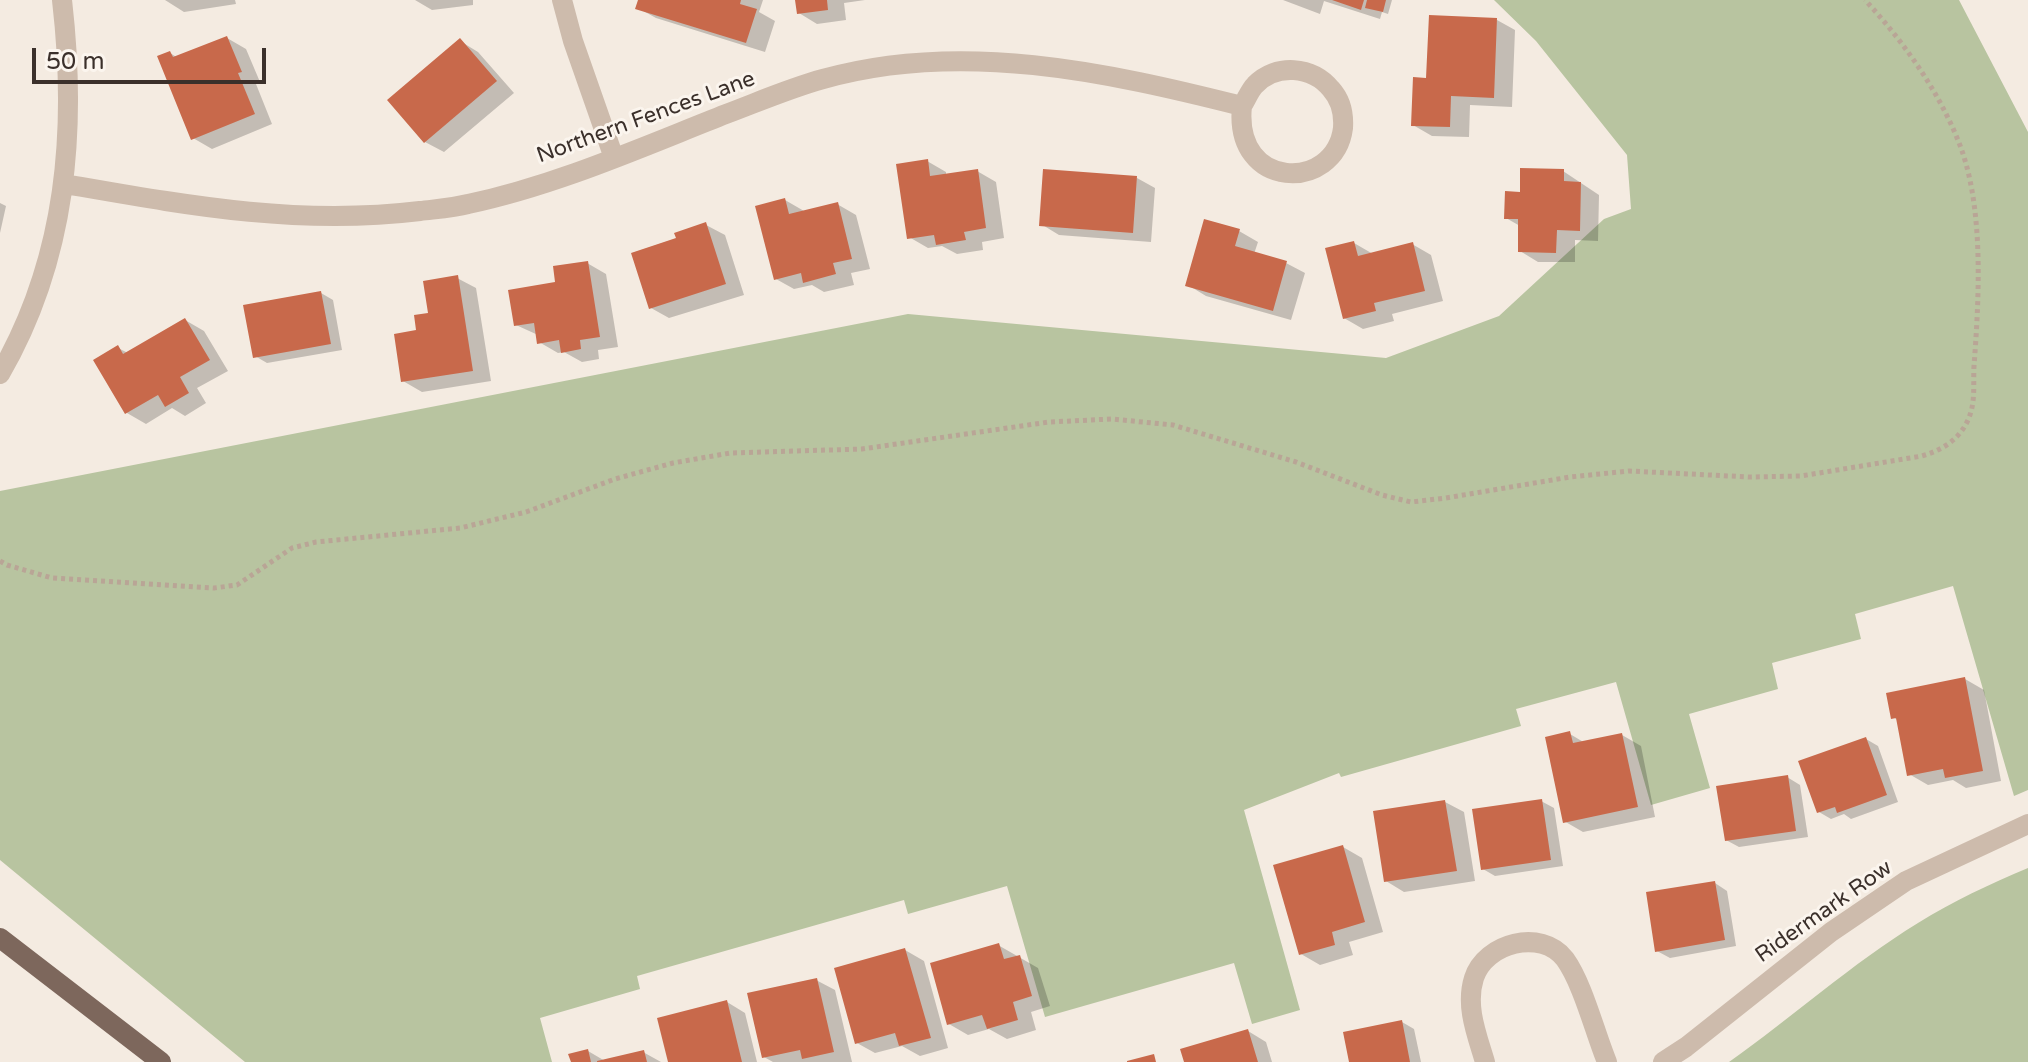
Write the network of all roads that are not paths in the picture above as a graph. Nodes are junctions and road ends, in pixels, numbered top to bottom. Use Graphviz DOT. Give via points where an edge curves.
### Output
graph roads {
  1 [pos="62,0"];
  2 [pos="562,0"];
  3 [pos="1242,106"];
  4 [pos="614,158"];
  5 [pos="65,184"];
  6 [pos="0,374"];
  7 [pos="2028,824"];
  8 [pos="0,938"];
  9 [pos="161,1062"];
  10 [pos="1485,1062"];
  11 [pos="1607,1062"];
  12 [pos="1663,1062"];
  1 -- 5 [label="street" via="70,116"];
  2 -- 4 [label="street"];
  3 -- 3 [label="street" via="1245,146 1273,171 1294,174 1314,169 1341,139 1344,115 1337,95 1311,73 1275,72 1255,85"];
  3 -- 4 [label="street, Northern Fences Lane" via="1086,71 968,61 917,63 823,78"];
  4 -- 5 [label="street, Northern Fences Lane" via="467,205 341,218 241,211"];
  5 -- 6 [label="street" via="34,304"];
  7 -- 12 [label="street, Ridermark Row" via="1906,881"];
  8 -- 9 [label="main road"];
  10 -- 11 [label="street" via="1470,1007 1474,977 1484,959 1504,945 1530,942 1564,957"];
}
